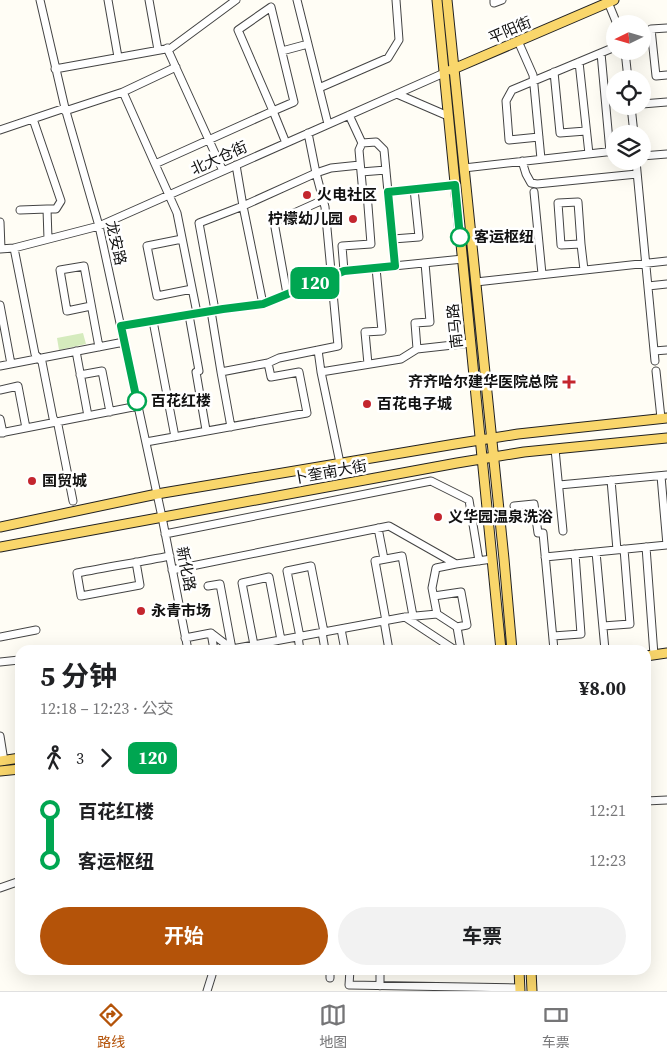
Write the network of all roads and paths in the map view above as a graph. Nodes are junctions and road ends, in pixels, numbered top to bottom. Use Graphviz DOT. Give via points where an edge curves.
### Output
graph roads {
  1 [pos="40,0"];
  2 [pos="108,0"];
  3 [pos="148,0"];
  4 [pos="236,0"];
  5 [pos="297,0"];
  6 [pos="396,0"];
  7 [pos="437,0"];
  8 [pos="447,0"];
  9 [pos="494,0"];
  10 [pos="502,0"];
  11 [pos="611,1"];
  12 [pos="598,3"];
  13 [pos="615,15"];
  14 [pos="667,28"];
  15 [pos="518,41"];
  16 [pos="308,44"];
  17 [pos="167,48"];
  18 [pos="158,50"];
  19 [pos="606,50"];
  20 [pos="282,51"];
  21 [pos="601,52"];
  22 [pos="118,57"];
  23 [pos="579,62"];
  24 [pos="176,67"];
  25 [pos="55,69"];
  26 [pos="454,69"];
  27 [pos="554,72"];
  28 [pos="444,73"];
  29 [pos="667,75"];
  30 [pos="534,80"];
  31 [pos="319,88"];
  32 [pos="123,92"];
  33 [pos="397,94"];
  34 [pos="667,102"];
  35 [pos="651,103"];
  36 [pos="65,109"];
  37 [pos="273,111"];
  38 [pos="349,116"];
  39 [pos="448,116"];
  40 [pos="33,119"];
  41 [pos="328,124"];
  42 [pos="610,125"];
  43 [pos="0,130"];
  44 [pos="586,131"];
  45 [pos="308,133"];
  46 [pos="539,137"];
  47 [pos="209,140"];
  48 [pos="286,143"];
  49 [pos="362,143"];
  50 [pos="606,153"];
  51 [pos="588,154"];
  52 [pos="667,154"];
  53 [pos="651,155"];
  54 [pos="541,159"];
  55 [pos="522,162"];
  56 [pos="155,164"];
  57 [pos="236,165"];
  58 [pos="361,168"];
  59 [pos="464,168"];
  60 [pos="386,170"];
  61 [pos="637,170"];
  62 [pos="223,171"];
  63 [pos="316,173"];
  64 [pos="637,174"];
  65 [pos="455,185"];
  66 [pos="414,189"];
  67 [pos="388,192"];
  68 [pos="534,192"];
  69 [pos="170,195"];
  70 [pos="323,200"];
  71 [pos="243,206"];
  72 [pos="47,209"];
  73 [pos="20,210"];
  74 [pos="0,222"];
  75 [pos="99,226"];
  76 [pos="48,239"];
  77 [pos="182,239"];
  78 [pos="393,239"];
  79 [pos="581,244"];
  80 [pos="14,248"];
  81 [pos="1,249"];
  82 [pos="463,259"];
  83 [pos="667,261"];
  84 [pos="425,263"];
  85 [pos="646,264"];
  86 [pos="395,266"];
  87 [pos="376,268"];
  88 [pos="584,270"];
  89 [pos="344,271"];
  90 [pos="542,274"];
  91 [pos="331,276"];
  92 [pos="476,282"];
  93 [pos="667,284"];
  94 [pos="648,286"];
  95 [pos="192,289"];
  96 [pos="287,294"];
  97 [pos="263,304"];
  98 [pos="0,305"];
  99 [pos="92,306"];
  100 [pos="213,311"];
  101 [pos="197,313"];
  102 [pos="189,315"];
  103 [pos="153,321"];
  104 [pos="121,326"];
  105 [pos="124,342"];
  106 [pos="471,343"];
  107 [pos="99,346"];
  108 [pos="417,349"];
  109 [pos="318,350"];
  110 [pos="667,350"];
  111 [pos="76,351"];
  112 [pos="654,351"];
  113 [pos="39,358"];
  114 [pos="655,361"];
  115 [pos="268,363"];
  116 [pos="11,364"];
  117 [pos="368,364"];
  118 [pos="0,366"];
  119 [pos="656,371"];
  120 [pos="221,372"];
  121 [pos="321,372"];
  122 [pos="80,376"];
  123 [pos="0,390"];
  124 [pos="138,406"];
  125 [pos="110,412"];
  126 [pos="88,416"];
  127 [pos="664,418"];
  128 [pos="0,419"];
  129 [pos="56,422"];
  130 [pos="231,427"];
  131 [pos="26,428"];
  132 [pos="206,430"];
  133 [pos="1,433"];
  134 [pos="175,437"];
  135 [pos="492,438"];
  136 [pos="667,438"];
  137 [pos="481,440"];
  138 [pos="146,442"];
  139 [pos="555,449"];
  140 [pos="494,457"];
  141 [pos="482,459"];
  142 [pos="340,463"];
  143 [pos="664,475"];
  144 [pos="611,480"];
  145 [pos="559,485"];
  146 [pos="157,494"];
  147 [pos="73,501"];
  148 [pos="514,506"];
  149 [pos="162,517"];
  150 [pos="0,527"];
  151 [pos="378,528"];
  152 [pos="563,531"];
  153 [pos="166,534"];
  154 [pos="0,547"];
  155 [pos="646,547"];
  156 [pos="621,550"];
  157 [pos="596,552"];
  158 [pos="574,554"];
  159 [pos="170,556"];
  160 [pos="545,557"];
  161 [pos="384,559"];
  162 [pos="492,559"];
  163 [pos="478,561"];
  164 [pos="136,562"];
  165 [pos="456,564"];
  166 [pos="172,570"];
  167 [pos="208,586"];
  168 [pos="434,596"];
  169 [pos="437,614"];
  170 [pos="409,617"];
  171 [pos="385,621"];
  172 [pos="602,626"];
  173 [pos="457,627"];
  174 [pos="342,629"];
  175 [pos="36,630"];
  176 [pos="323,632"];
  177 [pos="211,633"];
  178 [pos="552,636"];
  179 [pos="0,637"];
  180 [pos="299,637"];
  181 [pos="185,638"];
  182 [pos="280,640"];
  183 [pos="187,645"];
  184 [pos="213,645"];
  185 [pos="230,645"];
  186 [pos="235,645"];
  187 [pos="254,645"];
  188 [pos="280,645"];
  189 [pos="300,645"];
  190 [pos="324,645"];
  191 [pos="344,645"];
  192 [pos="388,645"];
  193 [pos="448,645"];
  194 [pos="460,645"];
  195 [pos="501,645"];
  196 [pos="512,645"];
  197 [pos="553,645"];
  198 [pos="604,645"];
  199 [pos="650,645"];
  200 [pos="667,653"];
  201 [pos="651,656"];
  202 [pos="15,660"];
  203 [pos="0,662"];
  204 [pos="0,738"];
  205 [pos="15,759"];
  206 [pos="2,761"];
  207 [pos="15,769"];
  208 [pos="0,771"];
  209 [pos="667,800"];
  210 [pos="651,801"];
  211 [pos="15,883"];
  212 [pos="0,888"];
  213 [pos="212,975"];
  214 [pos="350,975"];
  215 [pos="380,975"];
  216 [pos="519,975"];
  217 [pos="531,975"];
  218 [pos="380,986"];
  219 [pos="520,990"];
  220 [pos="207,991"];
  221 [pos="532,991"];
  1 -- 25 [label="street, 龙安路"];
  2 -- 22 [label="street"];
  3 -- 18 [label="street"];
  4 -- 17 [label="street"];
  5 -- 16 [label="street"];
  6 -- 31 [label="street" via="399,40 388,58"];
  7 -- 28 [label="main road, 南马路"];
  8 -- 26 [label="main road, 南马路"];
  9 -- 10 [label="street" via="494,3"];
  11 -- 12 [label="main road, 平阳街"];
  11 -- 13 [label="street"];
  12 -- 15 [label="main road, 平阳街"];
  14 -- 29 [label="street" via="651,29 656,76"];
  15 -- 26 [label="main road, 平阳街"];
  15 -- 30 [label="street"];
  16 -- 20 [label="street"];
  16 -- 31 [label="street"];
  17 -- 18 [label="street"];
  17 -- 24 [label="street"];
  18 -- 22 [label="street"];
  19 -- 21 [label="street"];
  20 -- 37 [label="street" via="294,102"];
  20 -- 37 [label="street" via="271,7 238,30"];
  21 -- 23 [label="street"];
  21 -- 42 [label="street"];
  22 -- 25 [label="street"];
  23 -- 27 [label="street"];
  23 -- 44 [label="street"];
  24 -- 32 [label="street"];
  24 -- 47 [label="street"];
  25 -- 36 [label="street, 龙安路"];
  26 -- 28 [label="main road, 平阳街"];
  26 -- 59 [label="main road, 南马路"];
  27 -- 30 [label="street"];
  27 -- 44 [label="street" via="560,133"];
  28 -- 33 [label="street, 北大仓街"];
  28 -- 39 [label="main road, 南马路"];
  30 -- 46 [label="street"];
  30 -- 46 [label="street" via="512,90 506,101 509,140"];
  31 -- 41 [label="street"];
  32 -- 36 [label="street"];
  32 -- 56 [label="street"];
  33 -- 38 [label="street, 北大仓街"];
  33 -- 39 [label="street"];
  34 -- 35 [label="street"];
  36 -- 40 [label="street"];
  36 -- 75 [label="street, 龙安路"];
  37 -- 47 [label="street"];
  37 -- 48 [label="street"];
  38 -- 41 [label="street, 北大仓街"];
  38 -- 49 [label="street"];
  39 -- 65 [label="main road, 南马路"];
  40 -- 43 [label="street"];
  40 -- 72 [label="street" via="61,201 56,209"];
  41 -- 45 [label="street, 北大仓街"];
  44 -- 51 [label="street"];
  45 -- 48 [label="street, 北大仓街"];
  45 -- 63 [label="street"];
  46 -- 54 [label="street"];
  47 -- 56 [label="street"];
  47 -- 62 [label="street"];
  48 -- 57 [label="street, 北大仓街"];
  49 -- 58 [label="street" via="359,150"];
  49 -- 60 [label="street" via="376,142 384,150"];
  50 -- 51 [label="street"];
  51 -- 54 [label="street"];
  52 -- 53 [label="street"];
  54 -- 55 [label="street"];
  55 -- 59 [label="street"];
  55 -- 64 [label="street" via="531,183 537,184"];
  56 -- 69 [label="street"];
  57 -- 62 [label="street, 北大仓街"];
  57 -- 71 [label="street"];
  58 -- 60 [label="street"];
  58 -- 63 [label="street" via="331,168"];
  58 -- 89 [label="street" via="362,194 367,193 370,244 342,246"];
  59 -- 92 [label="main road, 南马路"];
  60 -- 67 [label="street"];
  61 -- 64 [label="street"];
  62 -- 69 [label="street, 北大仓街"];
  63 -- 70 [label="street"];
  63 -- 71 [label="street"];
  64 -- 85 [label="street"];
  65 -- 66 [label="street"];
  65 -- 82 [label="main road, 南马路"];
  66 -- 67 [label="street"];
  66 -- 78 [label="street" via="419,237"];
  67 -- 78 [label="street"];
  68 -- 90 [label="street"];
  69 -- 75 [label="street, 北大仓街"];
  69 -- 77 [label="street"];
  70 -- 91 [label="street"];
  70 -- 96 [label="street" via="274,222"];
  71 -- 97 [label="street"];
  71 -- 100 [label="street" via="199,223"];
  72 -- 73 [label="street"];
  72 -- 76 [label="street"];
  74 -- 81 [label="street"];
  75 -- 76 [label="street, 北大仓街"];
  75 -- 104 [label="street, 龙安路"];
  76 -- 80 [label="street, 北大仓街"];
  77 -- 95 [label="street"];
  77 -- 95 [label="street" via="147,246 155,288 157,296"];
  78 -- 86 [label="street"];
  79 -- 79 [label="street" via="578,202 558,203 561,245"];
  79 -- 88 [label="street"];
  80 -- 81 [label="street, 北大仓街"];
  80 -- 113 [label="street" via="35,354"];
  82 -- 84 [label="street"];
  82 -- 106 [label="main road, 南马路"];
  83 -- 85 [label="street"];
  84 -- 86 [label="street"];
  84 -- 108 [label="street" via="430,322 414,323"];
  85 -- 88 [label="street"];
  85 -- 94 [label="street"];
  86 -- 87 [label="street"];
  87 -- 89 [label="street"];
  87 -- 117 [label="street" via="382,330 365,332"];
  88 -- 90 [label="street"];
  89 -- 91 [label="street"];
  90 -- 92 [label="street"];
  91 -- 96 [label="street"];
  91 -- 109 [label="street" via="338,346"];
  92 -- 135 [label="main road, 南马路"];
  93 -- 94 [label="street"];
  94 -- 112 [label="street"];
  95 -- 101 [label="street"];
  96 -- 97 [label="street"];
  97 -- 100 [label="street"];
  98 -- 116 [label="street"];
  99 -- 99 [label="street" via="84,266 60,270 67,311"];
  99 -- 107 [label="street"];
  100 -- 101 [label="street"];
  100 -- 120 [label="street"];
  101 -- 102 [label="street"];
  102 -- 103 [label="street"];
  102 -- 132 [label="street"];
  103 -- 104 [label="street"];
  103 -- 134 [label="street"];
  104 -- 105 [label="street, 龙安路"];
  105 -- 107 [label="street"];
  105 -- 124 [label="street, 龙安路"];
  106 -- 108 [label="street"];
  106 -- 137 [label="main road, 南马路"];
  107 -- 111 [label="street"];
  108 -- 117 [label="street" via="401,359"];
  109 -- 115 [label="street"];
  109 -- 121 [label="street"];
  110 -- 112 [label="street"];
  111 -- 113 [label="street"];
  111 -- 122 [label="street"];
  112 -- 114 [label="street"];
  113 -- 116 [label="street"];
  113 -- 129 [label="street"];
  115 -- 120 [label="street"];
  115 -- 130 [label="street" via="271,377 299,372 307,413"];
  116 -- 118 [label="street"];
  117 -- 121 [label="street"];
  119 -- 127 [label="street"];
  120 -- 130 [label="street"];
  121 -- 142 [label="street"];
  122 -- 125 [label="street" via="102,371"];
  122 -- 126 [label="street"];
  123 -- 131 [label="street" via="18,386"];
  124 -- 125 [label="street"];
  124 -- 138 [label="street, 龙安路"];
  125 -- 126 [label="street"];
  126 -- 129 [label="street"];
  127 -- 135 [label="main road, 卜奎南大街"];
  128 -- 133 [label="street"];
  129 -- 131 [label="street"];
  129 -- 147 [label="street"];
  130 -- 134 [label="street"];
  131 -- 133 [label="street"];
  134 -- 138 [label="street"];
  135 -- 137 [label="main road, 卜奎南大街"];
  135 -- 140 [label="main road, 南马路"];
  136 -- 139 [label="main road, 卜奎南大街"];
  137 -- 141 [label="main road, 南马路"];
  137 -- 142 [label="main road, 卜奎南大街"];
  138 -- 146 [label="street, 龙安路"];
  139 -- 140 [label="main road, 卜奎南大街"];
  139 -- 145 [label="street"];
  140 -- 141 [label="main road, 卜奎南大街"];
  140 -- 196 [label="main road, 南马路"];
  141 -- 149 [label="main road, 卜奎南大街"];
  141 -- 162 [label="main road, 南马路"];
  142 -- 146 [label="main road, 卜奎南大街"];
  143 -- 144 [label="street"];
  143 -- 155 [label="street" via="667,545"];
  144 -- 145 [label="street"];
  144 -- 156 [label="street"];
  145 -- 152 [label="street"];
  146 -- 149 [label="street, 新化路"];
  146 -- 150 [label="main road, 卜奎南大街"];
  148 -- 160 [label="street" via="534,504 538,533 543,533"];
  149 -- 153 [label="street, 新化路"];
  149 -- 154 [label="main road, 卜奎南大街"];
  151 -- 161 [label="street"];
  151 -- 165 [label="street" via="389,526"];
  151 -- 166 [label="street"];
  153 -- 159 [label="street, 新化路"];
  153 -- 163 [label="street" via="431,481 469,500"];
  155 -- 156 [label="street"];
  155 -- 199 [label="street"];
  156 -- 157 [label="street"];
  156 -- 172 [label="street" via="630,624"];
  157 -- 158 [label="street"];
  157 -- 172 [label="street"];
  158 -- 160 [label="street"];
  158 -- 178 [label="street" via="581,634"];
  159 -- 164 [label="street"];
  159 -- 166 [label="street, 新化路"];
  160 -- 178 [label="street"];
  161 -- 170 [label="street" via="402,556"];
  161 -- 171 [label="street" via="375,561"];
  162 -- 163 [label="street"];
  162 -- 195 [label="main road, 南马路"];
  163 -- 165 [label="street"];
  164 -- 164 [label="street" via="77,573 81,596 140,585"];
  165 -- 168 [label="street" via="436,568 432,588"];
  166 -- 181 [label="street, 新化路"];
  167 -- 186 [label="street" via="220,584"];
  168 -- 169 [label="street"];
  168 -- 173 [label="street" via="461,592 467,625"];
  169 -- 170 [label="street"];
  169 -- 173 [label="street"];
  170 -- 171 [label="street"];
  170 -- 193 [label="street"];
  171 -- 174 [label="street"];
  171 -- 192 [label="street"];
  172 -- 198 [label="street"];
  173 -- 194 [label="street"];
  174 -- 176 [label="street"];
  174 -- 191 [label="street"];
  175 -- 179 [label="street"];
  176 -- 180 [label="street"];
  176 -- 180 [label="street" via="311,566 287,571"];
  176 -- 190 [label="street"];
  177 -- 181 [label="street"];
  177 -- 184 [label="street"];
  177 -- 185 [label="street"];
  178 -- 197 [label="street"];
  180 -- 182 [label="street"];
  180 -- 189 [label="street"];
  181 -- 183 [label="street, 新化路"];
  182 -- 187 [label="street"];
  182 -- 187 [label="street" via="269,578 242,583"];
  182 -- 188 [label="street"];
  200 -- 201 [label="main road"];
  202 -- 203 [label="street"];
  204 -- 206 [label="street"];
  205 -- 206 [label="main road"];
  207 -- 208 [label="main road"];
  209 -- 210 [label="street"];
  211 -- 212 [label="street"];
  213 -- 220 [label="street"];
  214 -- 218 [label="street" via="350,985"];
  215 -- 218 [label="street"];
  216 -- 219 [label="main road"];
  217 -- 221 [label="main road"];
  218 -- 219 [label="street"];
}
